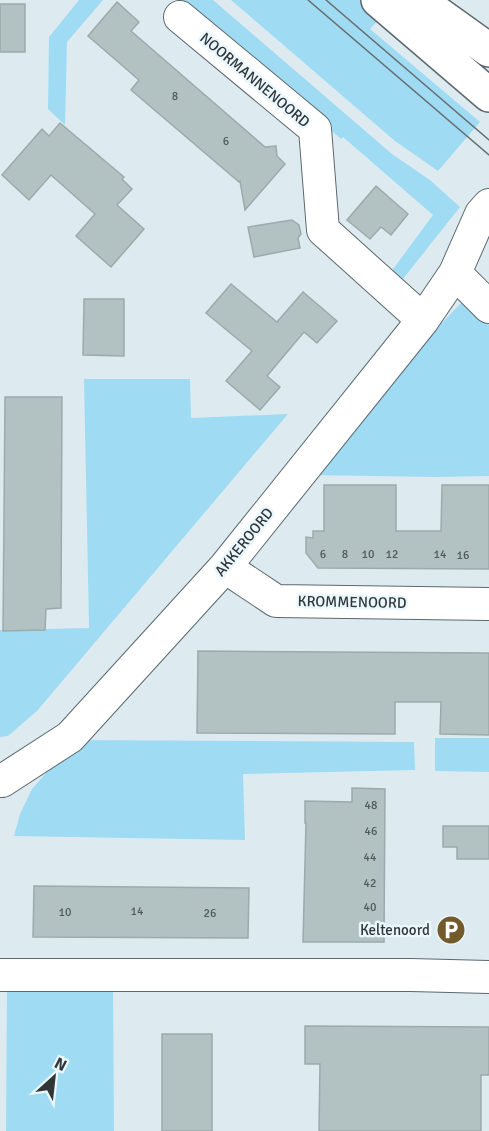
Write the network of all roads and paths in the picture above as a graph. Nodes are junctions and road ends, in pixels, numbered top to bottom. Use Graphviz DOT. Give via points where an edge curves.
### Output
graph roads {
  1 [pos="378,0"];
  2 [pos="419,0"];
  3 [pos="180,17"];
  4 [pos="489,50"];
  5 [pos="489,95"];
  6 [pos="489,205"];
  7 [pos="489,256"];
  8 [pos="455,273"];
  9 [pos="489,307"];
  10 [pos="423,320"];
  11 [pos="225,567"];
  12 [pos="489,604"];
  13 [pos="1,783"];
  14 [pos="0,975"];
  15 [pos="489,977"];
  1 -- 5 [label="main road"];
  2 -- 4 [label="main road"];
  3 -- 10 [label="street, NOORMANNENOORD" via="315,129 323,230"];
  6 -- 8 [label="street, AKKEROORD" via="481,214"];
  7 -- 8 [label="street, AKKEROORD"];
  8 -- 9 [label="street"];
  8 -- 10 [label="street, AKKEROORD"];
  10 -- 11 [label="street, AKKEROORD"];
  11 -- 12 [label="street, KROMMENOORD" via="276,601"];
  11 -- 13 [label="street, AKKEROORD" via="70,737"];
  14 -- 15 [label="street"];
}
